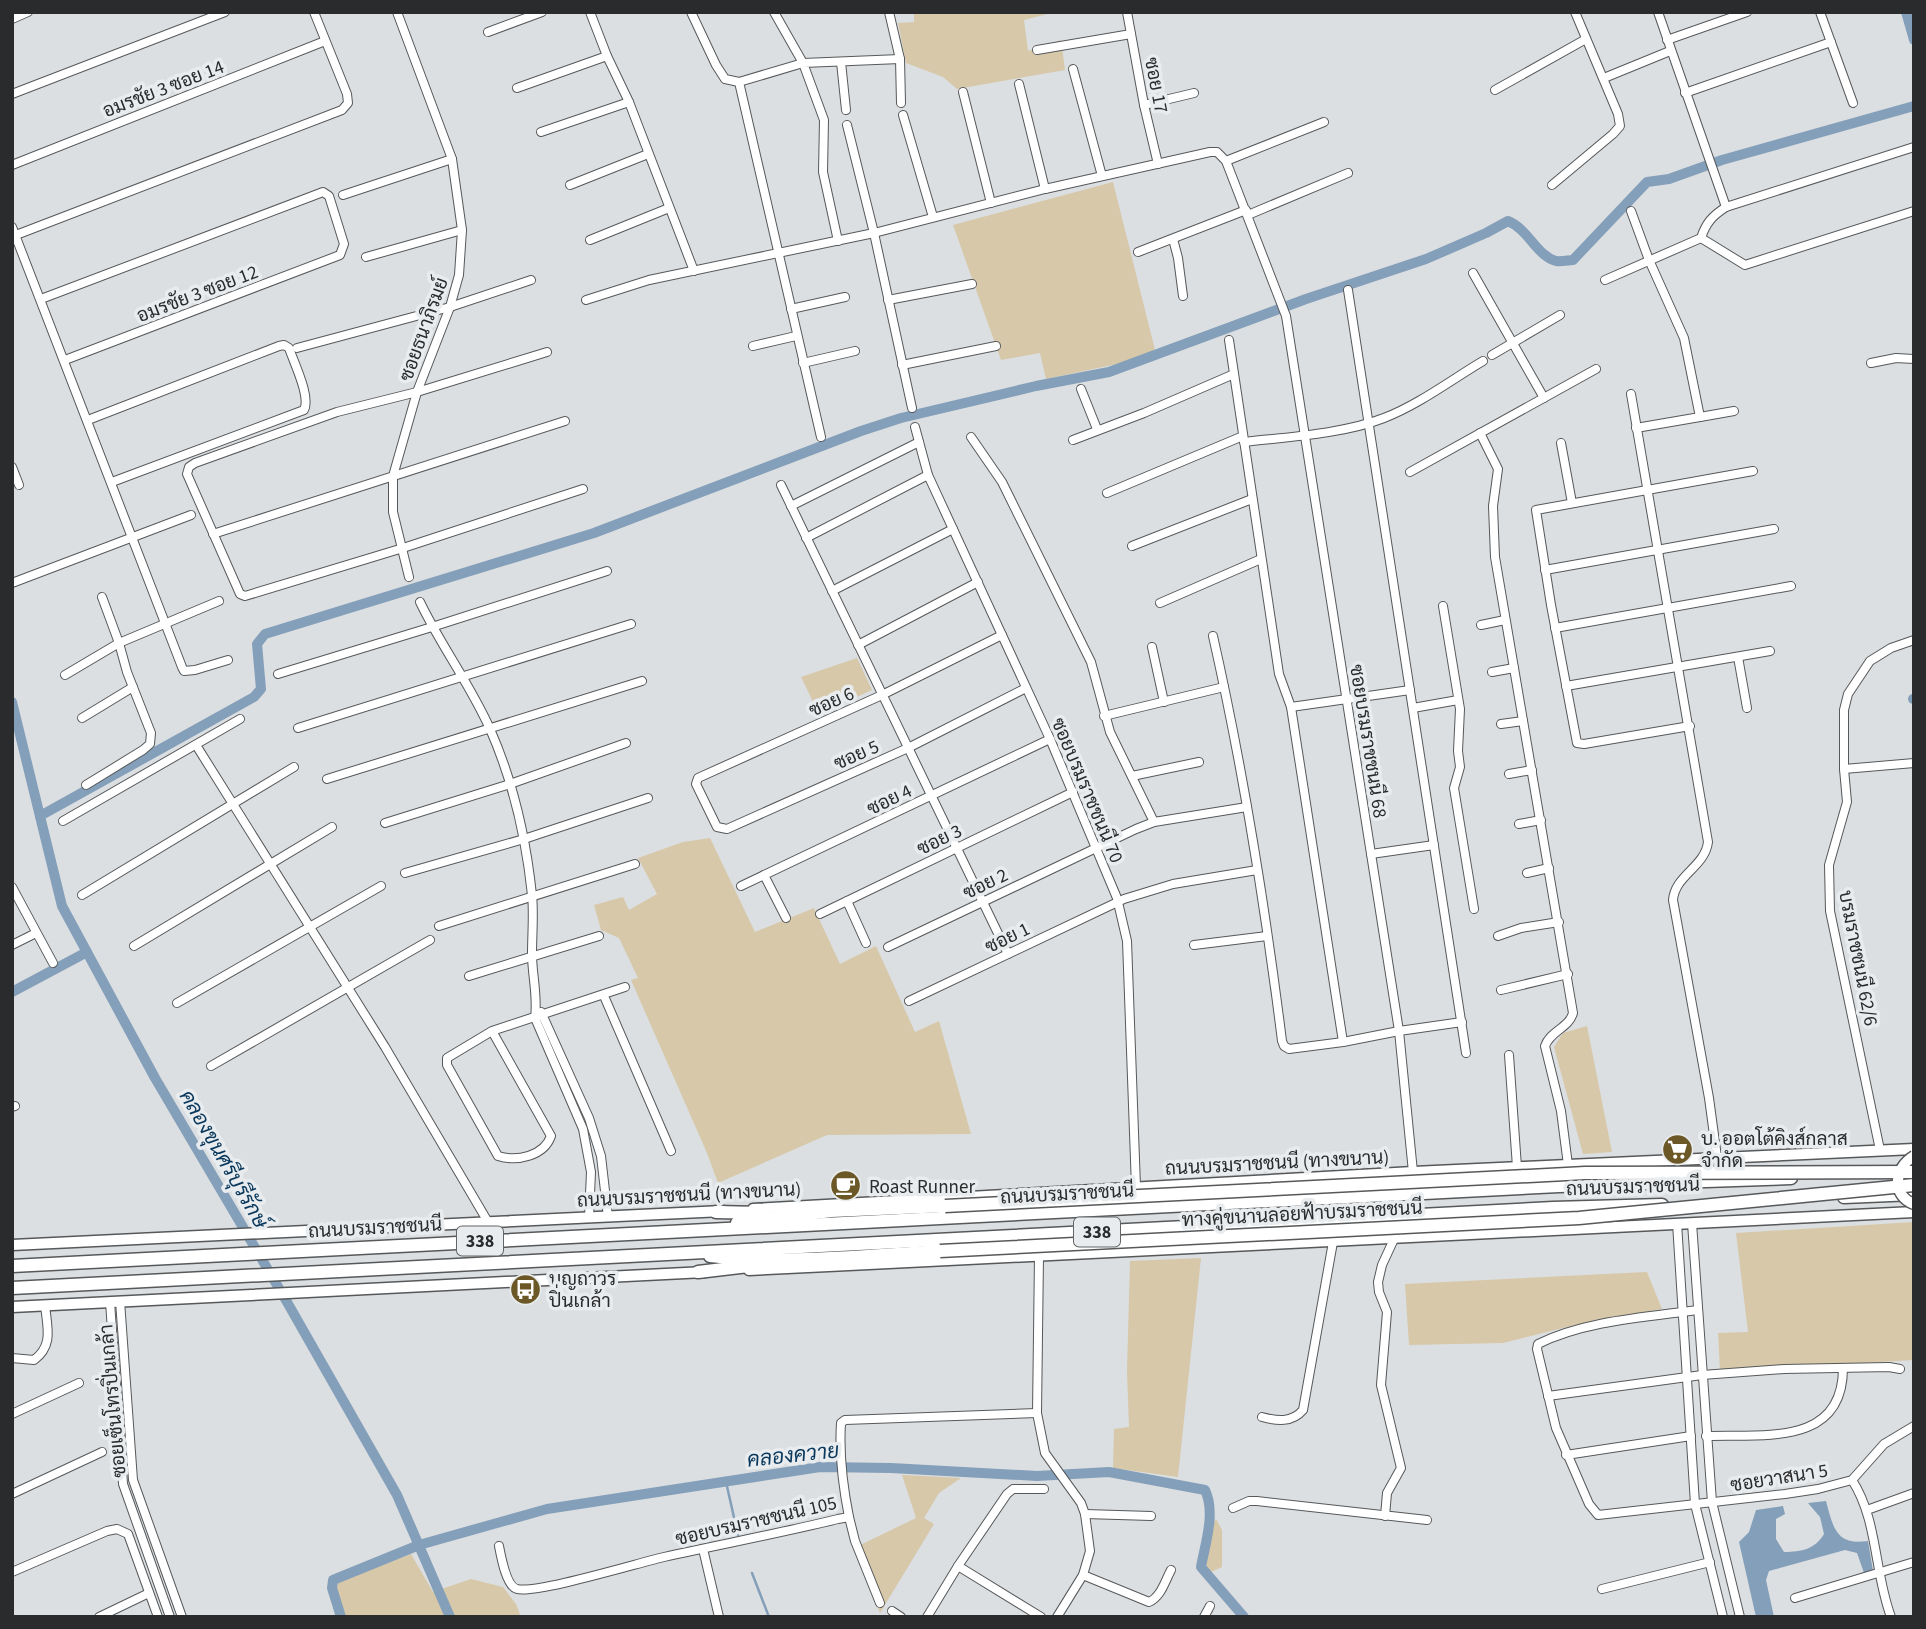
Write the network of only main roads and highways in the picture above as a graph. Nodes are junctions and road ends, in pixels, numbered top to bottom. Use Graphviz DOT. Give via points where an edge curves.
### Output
graph roads {
  1 [pos="1914,1149"];
  2 [pos="1914,1156"];
  3 [pos="1914,1171"];
  4 [pos="1914,1185"];
  5 [pos="1914,1194"];
  6 [pos="1914,1205"];
  7 [pos="831,1211"];
  8 [pos="716,1212"];
  9 [pos="1914,1212"];
  10 [pos="696,1231"];
  11 [pos="13,1243"];
  12 [pos="692,1254"];
  13 [pos="816,1258"];
  14 [pos="12,1266"];
  15 [pos="698,1272"];
  16 [pos="12,1288"];
  17 [pos="12,1307"];
  1 -- 8 [label="main road, ถนนบรมราชชนนี (ทางขนาน) / 338"];
  2 -- 6 [label="main road, bridge" via="1901,1169 1898,1185 1905,1200"];
  3 -- 7 [label="main road, ทางคู่ขนานลอยฟ้าบรมราชชนนี / 338, bridge" via="1585,1173"];
  3 -- 10 [label="main road, ถนนบรมราชชนนี / 338"];
  4 -- 13 [label="main road, ทางคู่ขนานลอยฟ้าบรมราชชนนี / 338, bridge" via="1579,1218"];
  5 -- 12 [label="main road, ถนนบรมราชชนนี / 338" via="1553,1208"];
  7 -- 8 [label="main road"];
  7 -- 10 [label="main road, ทางคู่ขนานลอยฟ้าบรมราชชนนี / 338"];
  8 -- 11 [label="main road, ถนนบรมราชชนนี (ทางขนาน) / 338"];
  9 -- 15 [label="main road, 338"];
  10 -- 14 [label="main road, ถนนบรมราชชนนี / 338"];
  12 -- 13 [label="main road, ทางคู่ขนานลอยฟ้าบรมราชชนนี / 338"];
  12 -- 16 [label="main road, ถนนบรมราชชนนี / 338"];
  13 -- 15 [label="main road"];
  15 -- 17 [label="main road, 338"];
}
